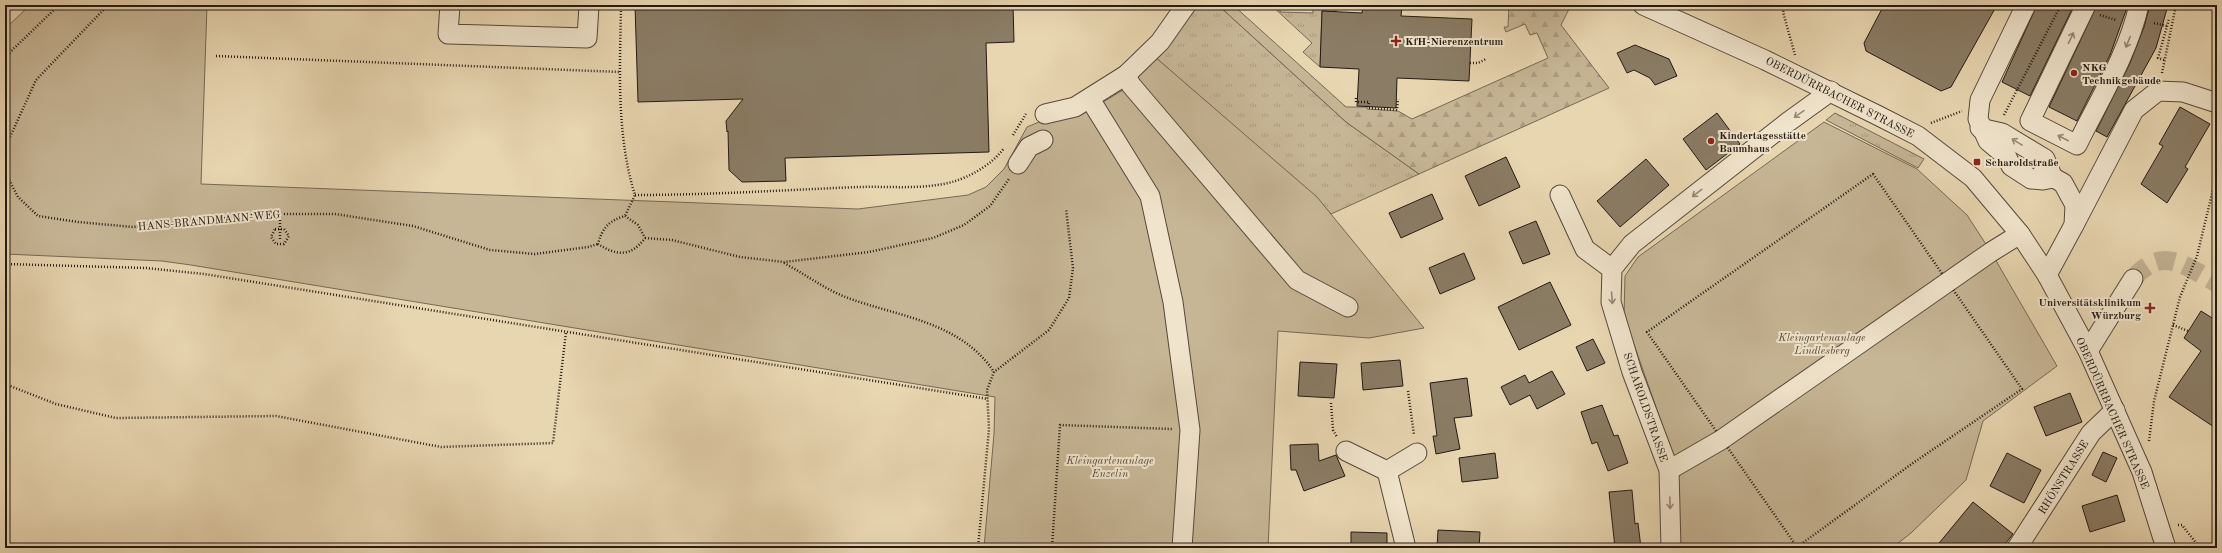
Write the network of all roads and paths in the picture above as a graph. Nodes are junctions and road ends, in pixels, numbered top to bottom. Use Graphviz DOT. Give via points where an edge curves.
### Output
graph roads {
  1 [pos="59,5"];
  2 [pos="108,5"];
  3 [pos="450,5"];
  4 [pos="589,5"];
  5 [pos="621,5"];
  6 [pos="1186,5"];
  7 [pos="1643,5"];
  8 [pos="1785,5"];
  9 [pos="2026,5"];
  10 [pos="2061,5"];
  11 [pos="2086,5"];
  12 [pos="2139,5"];
  13 [pos="2176,5"];
  14 [pos="2172,25"];
  15 [pos="216,56"];
  16 [pos="5,57"];
  17 [pos="1486,59"];
  18 [pos="2164,60"];
  19 [pos="1470,63"];
  20 [pos="620,72"];
  21 [pos="1126,75"];
  22 [pos="1802,77"];
  23 [pos="1831,91"];
  24 [pos="2158,91"];
  25 [pos="1356,98"];
  26 [pos="1090,99"];
  27 [pos="1398,99"];
  28 [pos="2217,103"];
  29 [pos="1959,112"];
  30 [pos="1045,114"];
  31 [pos="2004,116"];
  32 [pos="1932,122"];
  33 [pos="1980,128"];
  34 [pos="1011,138"];
  35 [pos="1043,140"];
  36 [pos="1007,143"];
  37 [pos="5,148"];
  38 [pos="1018,164"];
  39 [pos="5,172"];
  40 [pos="2217,173"];
  41 [pos="2048,179"];
  42 [pos="635,195"];
  43 [pos="1560,195"];
  44 [pos="1066,209"];
  45 [pos="280,214"];
  46 [pos="625,216"];
  47 [pos="2074,226"];
  48 [pos="280,230"];
  49 [pos="2020,234"];
  50 [pos="645,238"];
  51 [pos="280,240"];
  52 [pos="598,244"];
  53 [pos="784,262"];
  54 [pos="5,264"];
  55 [pos="1612,269"];
  56 [pos="2047,275"];
  57 [pos="2133,279"];
  58 [pos="1348,307"];
  59 [pos="2173,324"];
  60 [pos="2188,331"];
  61 [pos="566,332"];
  62 [pos="2088,351"];
  63 [pos="994,372"];
  64 [pos="5,384"];
  65 [pos="1408,391"];
  66 [pos="988,399"];
  67 [pos="1331,403"];
  68 [pos="2115,410"];
  69 [pos="1190,430"];
  70 [pos="2149,445"];
  71 [pos="1346,451"];
  72 [pos="1417,453"];
  73 [pos="1668,470"];
  74 [pos="1387,471"];
  75 [pos="5,544"];
  76 [pos="17,548"];
  77 [pos="978,548"];
  78 [pos="1052,548"];
  79 [pos="1182,548"];
  80 [pos="1406,548"];
  81 [pos="1671,548"];
  82 [pos="2017,548"];
  83 [pos="2166,548"];
  1 -- 16 [label="path"];
  2 -- 37 [label="path" via="36,80"];
  3 -- 4 [label="street" via="448,34 588,38"];
  5 -- 20 [label="path"];
  6 -- 21 [label="street" via="1160,42"];
  7 -- 22 [label="street, OBERDÜRRBACHER STRASSE"];
  8 -- 22 [label="path" via="1783,12"];
  9 -- 33 [label="street" via="1980,100"];
  10 -- 31 [label="path"];
  12 -- 11 [label="street, one-way" via="2135,25 2125,48 2077,145 2030,121"];
  13 -- 14 [label="path"];
  14 -- 18 [label="path"];
  14 -- 18 [label="path" via="2168,24 2169,19 2158,58"];
  15 -- 20 [label="path"];
  17 -- 19 [label="path"];
  18 -- 24 [label="path"];
  20 -- 42 [label="path" via="626,168"];
  21 -- 26 [label="street"];
  21 -- 58 [label="street" via="1136,91 1297,280"];
  22 -- 23 [label="street, OBERDÜRRBACHER STRASSE"];
  23 -- 49 [label="street, OBERDÜRRBACHER STRASSE" via="1918,136 1966,172"];
  23 -- 55 [label="street, one-way" via="1632,244"];
  24 -- 28 [label="street" via="2183,92"];
  24 -- 47 [label="street" via="2134,110"];
  25 -- 27 [label="path" via="1356,102 1369,102 1368,108 1397,110"];
  26 -- 30 [label="street" via="1075,107"];
  26 -- 69 [label="street" via="1150,196 1173,302"];
  29 -- 32 [label="path"];
  30 -- 34 [label="path" via="1027,112"];
  33 -- 41 [label="street" via="1991,145 2009,162 2018,158"];
  41 -- 33 [label="street, one-way" via="2045,159 2002,133"];
  35 -- 38 [label="street" via="1029,147"];
  36 -- 42 [label="path" via="1000,154 969,177 943,184 700,195"];
  38 -- 53 [label="path" via="990,206 958,228 933,238 869,252"];
  39 -- 45 [label="path, HANS-BRANDMANN-WEG" via="18,197 38,216 133,227 199,219"];
  40 -- 59 [label="path" via="2197,256 2180,297"];
  41 -- 47 [label="street" via="2063,183 2072,197 2075,205"];
  42 -- 46 [label="path"];
  43 -- 55 [label="street" via="1585,249"];
  44 -- 63 [label="path" via="1073,268 1069,298 1049,330"];
  45 -- 48 [label="path"];
  45 -- 52 [label="path, HANS-BRANDMANN-WEG" via="335,214 413,226 490,250 535,254"];
  46 -- 50 [label="path" via="638,225"];
  46 -- 52 [label="path" via="613,219 601,232"];
  47 -- 56 [label="street"];
  48 -- 48 [label="path" via="284,229 288,236 284,244 276,244 271,237 275,230"];
  48 -- 51 [label="path"];
  49 -- 56 [label="street, OBERDÜRRBACHER STRASSE"];
  49 -- 73 [label="street" via="1721,440"];
  50 -- 52 [label="path" via="637,248 625,253 610,252"];
  50 -- 53 [label="path" via="672,240 740,258"];
  53 -- 63 [label="path" via="847,297 948,331 983,356"];
  54 -- 61 [label="path" via="146,268 204,274"];
  55 -- 73 [label="street, SCHAROLDSTRASSE, one-way" via="1611,302 1632,372"];
  56 -- 62 [label="street, OBERDÜRRBACHER STRASSE"];
  57 -- 62 [label="street"];
  59 -- 60 [label="path"];
  59 -- 70 [label="path" via="2154,401"];
  61 -- 64 [label="path" via="553,443 441,447 276,416 116,418 56,404"];
  61 -- 66 [label="path"];
  62 -- 68 [label="street, OBERDÜRRBACHER STRASSE"];
  63 -- 66 [label="path" via="987,390"];
  65 -- 72 [label="path"];
  66 -- 77 [label="path" via="989,429"];
  67 -- 71 [label="path" via="1333,430"];
  68 -- 82 [label="street, RHÖNSTRASSE" via="2091,433"];
  68 -- 83 [label="street, OBERDÜRRBACHER STRASSE" via="2142,472"];
  69 -- 78 [label="path" via="1060,425"];
  69 -- 79 [label="street"];
  71 -- 74 [label="street"];
  72 -- 74 [label="street"];
  73 -- 81 [label="street, SCHAROLDSTRASSE, one-way"];
  74 -- 80 [label="street"];
  75 -- 76 [label="path"];
}
